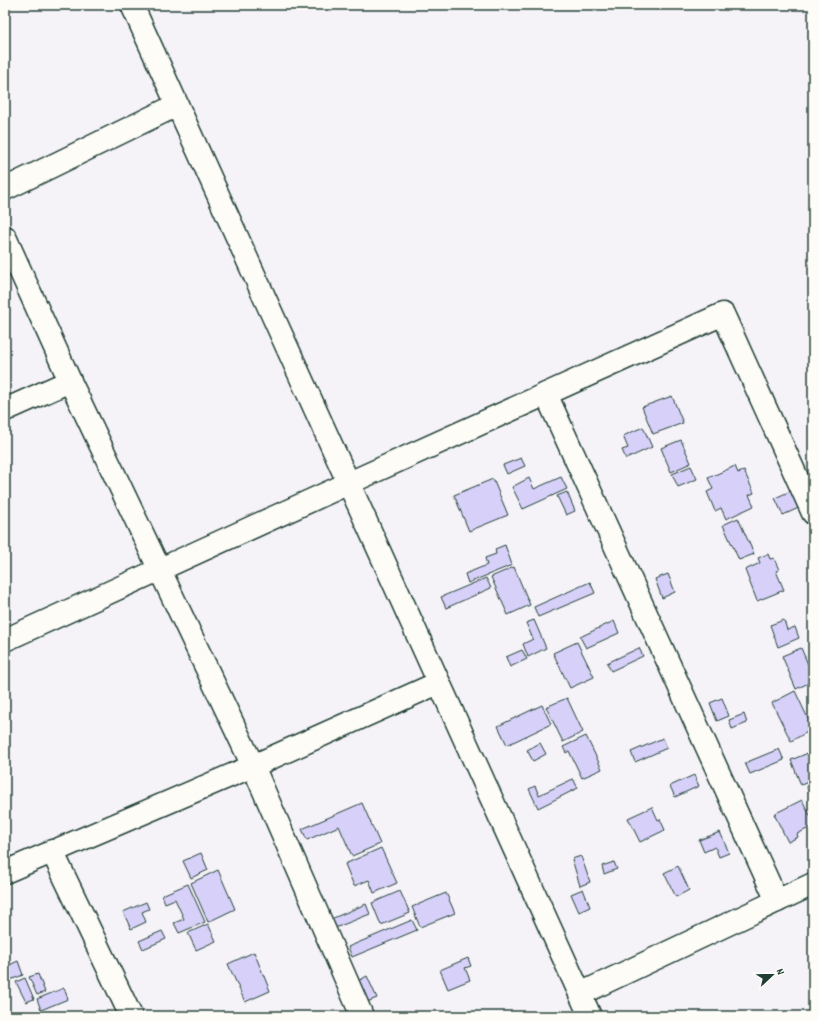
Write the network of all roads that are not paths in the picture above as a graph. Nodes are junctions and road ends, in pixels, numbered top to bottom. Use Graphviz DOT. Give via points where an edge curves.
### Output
graph roads {
  1 [pos="132,5"];
  2 [pos="177,104"];
  3 [pos="5,189"];
  4 [pos="5,237"];
  5 [pos="70,381"];
  6 [pos="546,394"];
  7 [pos="5,410"];
  8 [pos="349,483"];
  9 [pos="813,513"];
  10 [pos="160,569"];
  11 [pos="5,640"];
  12 [pos="438,683"];
  13 [pos="253,766"];
  14 [pos="52,851"];
  15 [pos="5,872"];
  16 [pos="813,884"];
  17 [pos="777,901"];
  18 [pos="580,994"];
  19 [pos="131,1016"];
  20 [pos="362,1016"];
  21 [pos="590,1016"];
  1 -- 2 [label="street"];
  2 -- 3 [label="street"];
  2 -- 8 [label="street"];
  4 -- 5 [label="street"];
  5 -- 7 [label="street"];
  5 -- 10 [label="street"];
  6 -- 8 [label="street"];
  6 -- 9 [label="street" via="724,314"];
  6 -- 17 [label="street"];
  8 -- 10 [label="street"];
  8 -- 12 [label="street"];
  10 -- 11 [label="street"];
  10 -- 13 [label="street"];
  12 -- 13 [label="street"];
  12 -- 18 [label="street"];
  13 -- 14 [label="street"];
  13 -- 20 [label="street"];
  14 -- 15 [label="street"];
  14 -- 19 [label="street"];
  16 -- 17 [label="street"];
  17 -- 18 [label="street"];
  18 -- 21 [label="street"];
}
